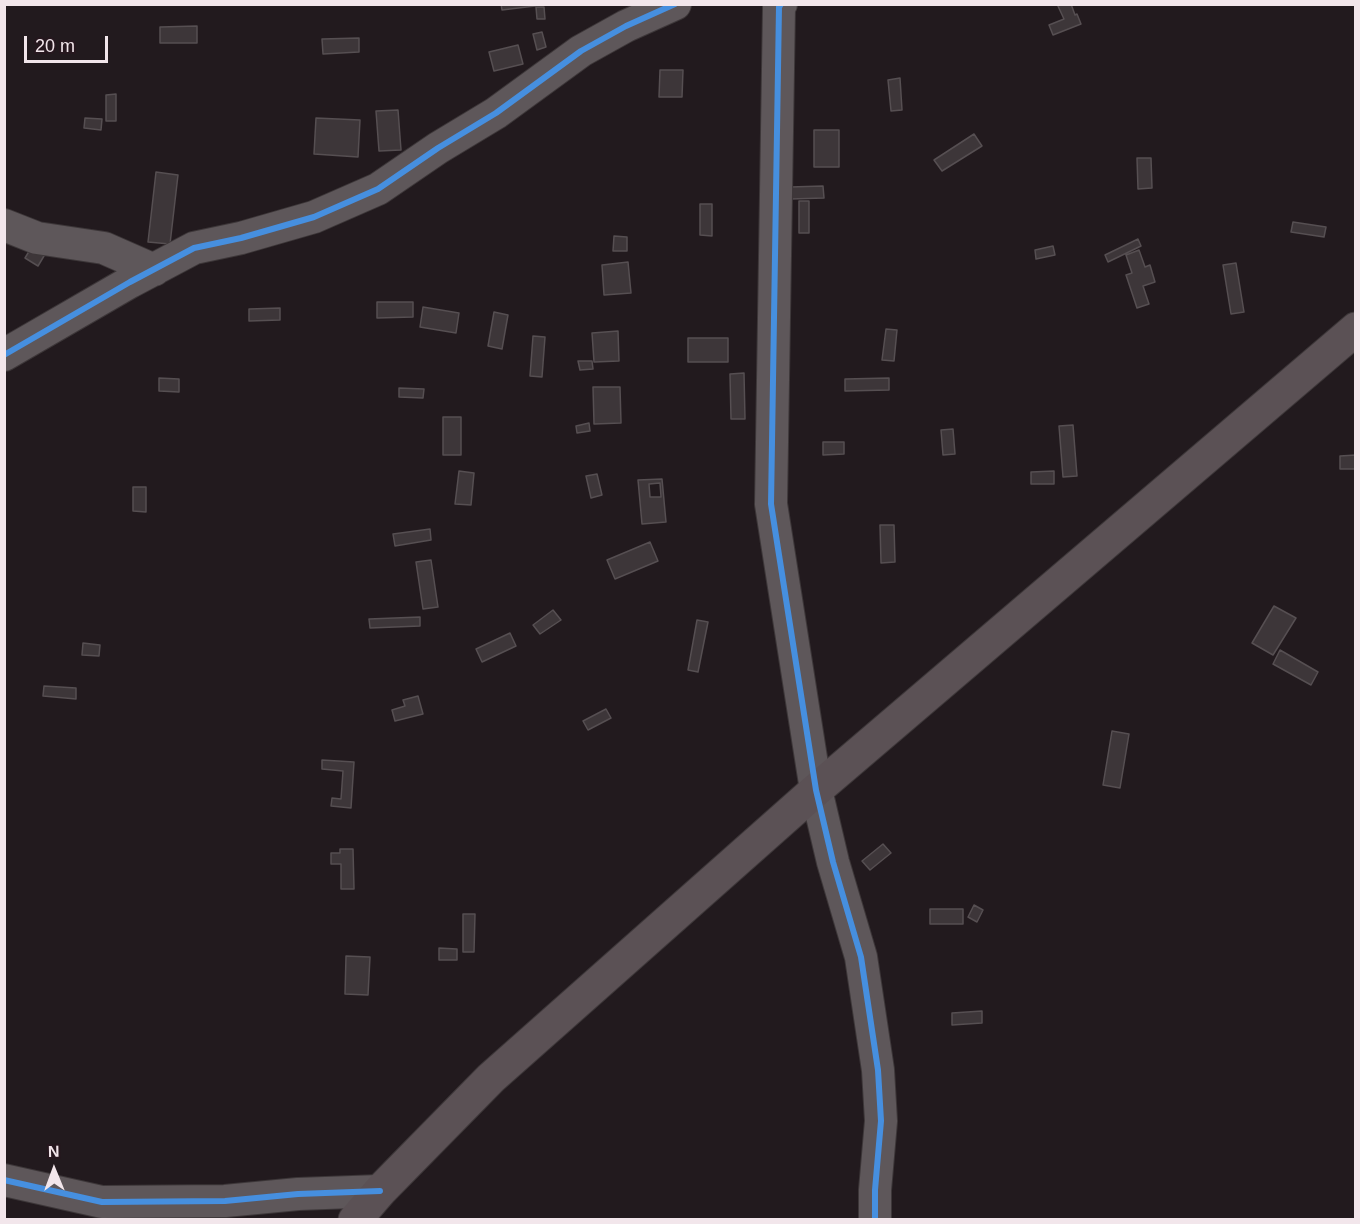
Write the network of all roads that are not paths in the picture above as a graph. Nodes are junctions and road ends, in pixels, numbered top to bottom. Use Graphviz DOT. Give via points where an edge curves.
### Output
graph roads {
  1 [pos="675,4"];
  2 [pos="781,4"];
  3 [pos="4,225"];
  4 [pos="154,270"];
  5 [pos="1356,328"];
  6 [pos="4,355"];
  7 [pos="816,790"];
  8 [pos="4,1180"];
  9 [pos="380,1191"];
  10 [pos="354,1220"];
  11 [pos="875,1220"];
  1 -- 4 [label="street" via="581,51 378,189 314,217 194,249"];
  2 -- 7 [label="street" via="771,504"];
  3 -- 4 [label="street" via="37,238 104,248"];
  4 -- 6 [label="street"];
  5 -- 7 [label="main road"];
  7 -- 9 [label="main road" via="490,1078"];
  7 -- 11 [label="street" via="861,957 878,1070 881,1121"];
  8 -- 9 [label="street" via="102,1202 225,1201"];
  9 -- 10 [label="main road"];
}
